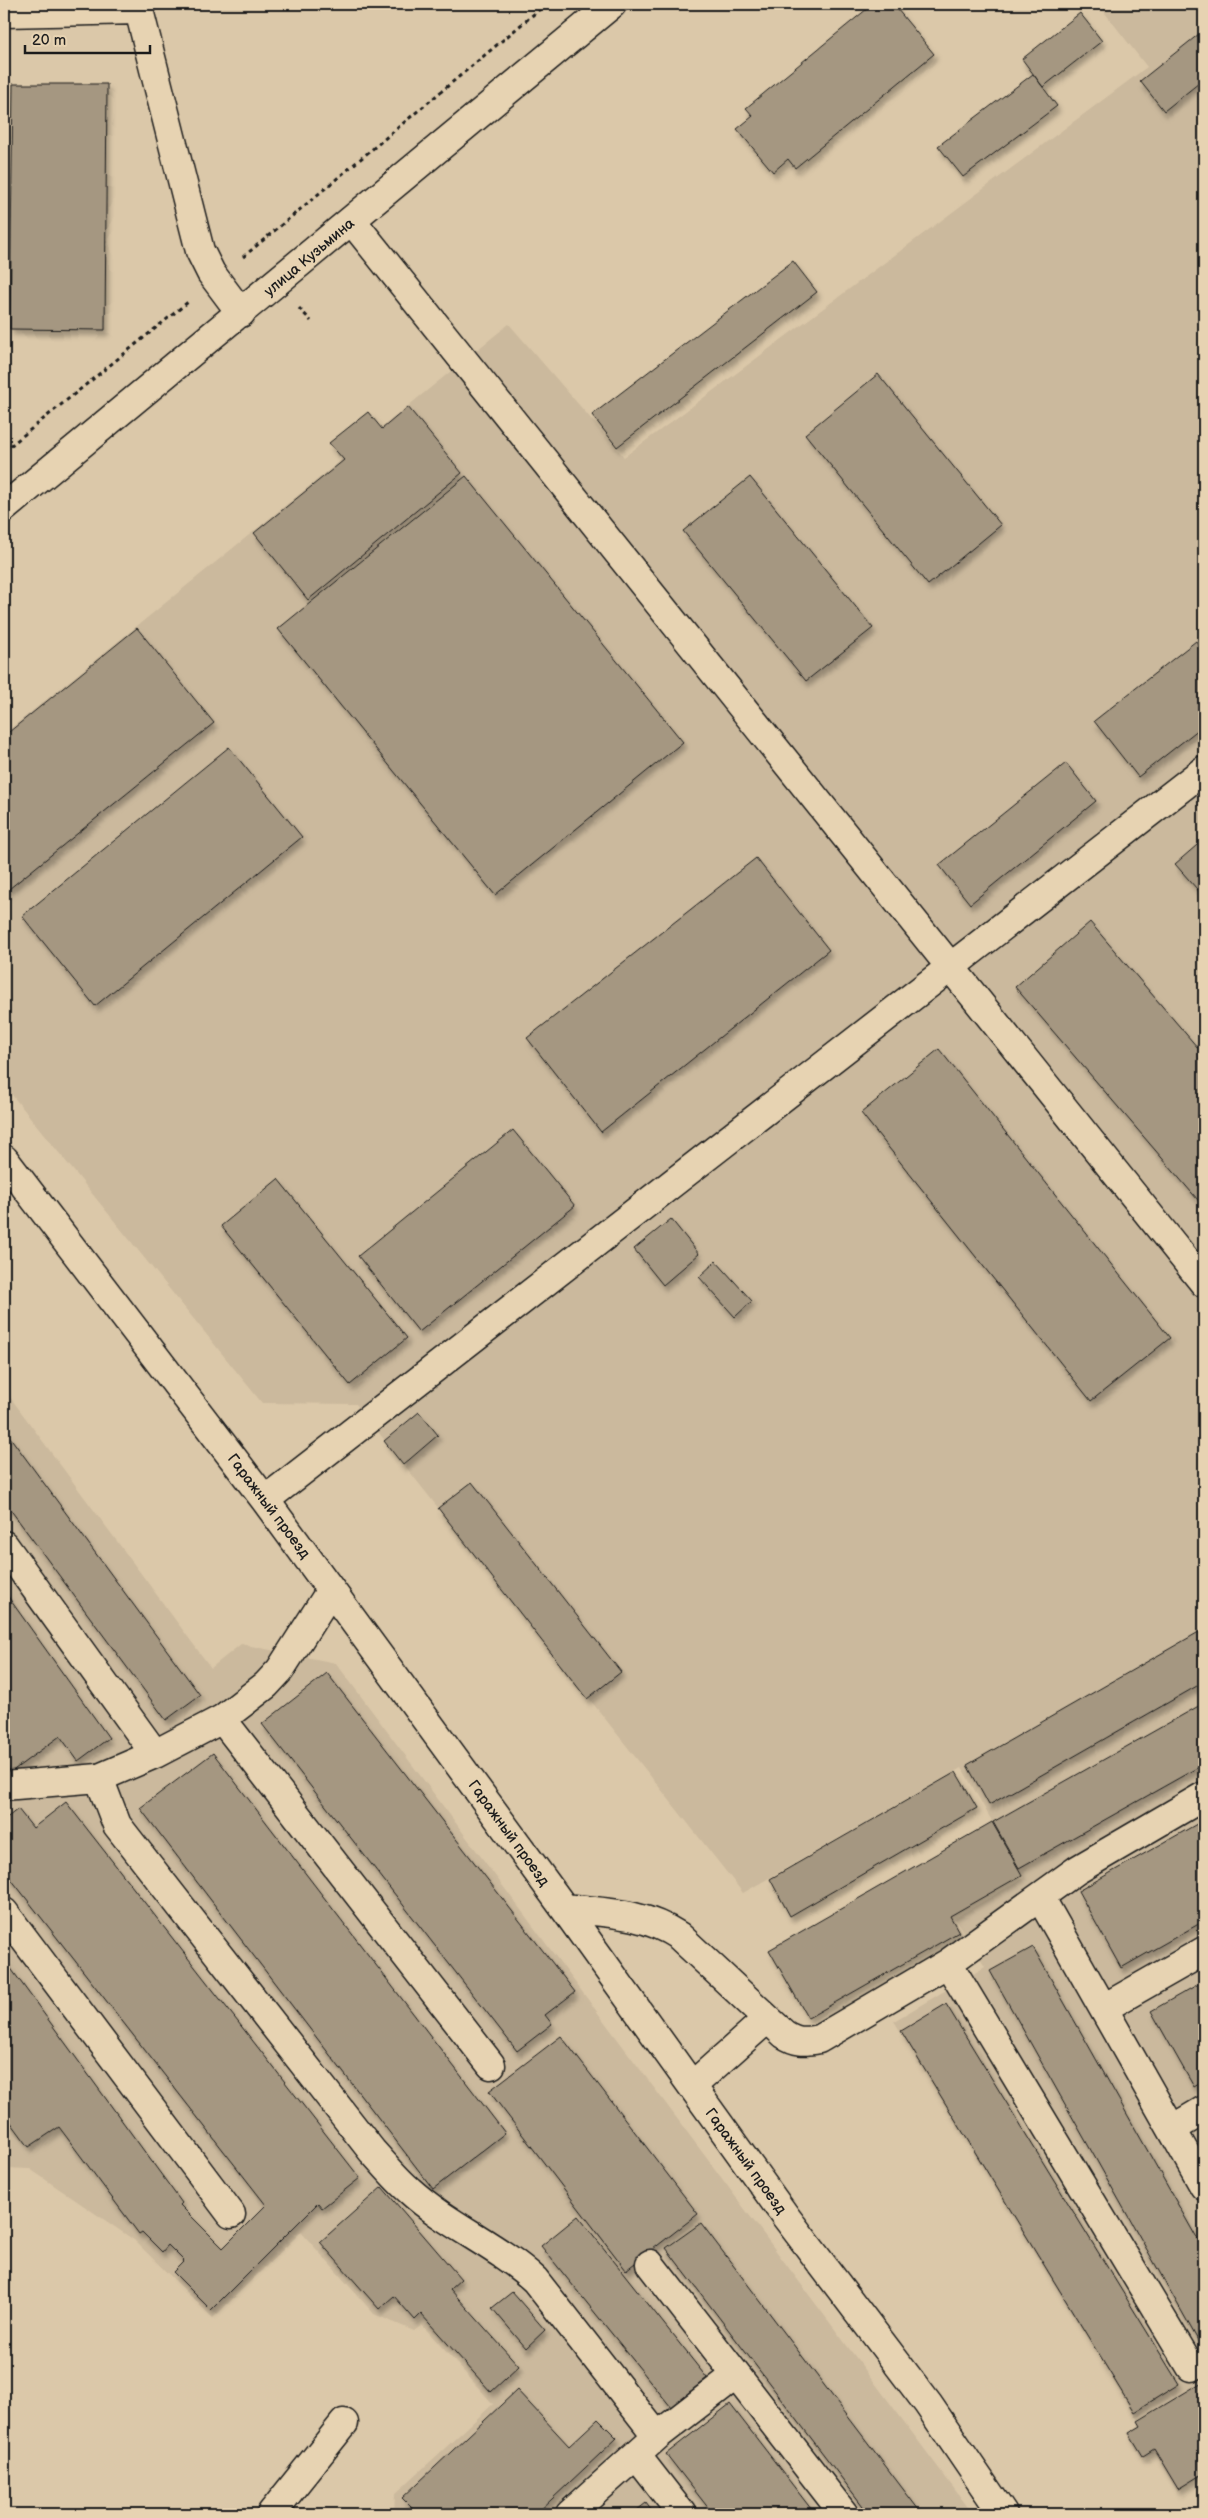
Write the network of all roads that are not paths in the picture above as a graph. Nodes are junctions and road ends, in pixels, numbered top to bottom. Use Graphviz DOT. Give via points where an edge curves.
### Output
graph roads {
  1 [pos="612,4"];
  2 [pos="138,7"];
  3 [pos="4,13"];
  4 [pos="352,220"];
  5 [pos="241,313"];
  6 [pos="4,508"];
  7 [pos="1204,770"];
  8 [pos="951,967"];
  9 [pos="4,1159"];
  10 [pos="1204,1283"];
  11 [pos="265,1500"];
  12 [pos="4,1545"];
  13 [pos="331,1590"];
  14 [pos="222,1719"];
  15 [pos="155,1754"];
  16 [pos="99,1778"];
  17 [pos="4,1786"];
  18 [pos="1204,1796"];
  19 [pos="1040,1897"];
  20 [pos="564,1908"];
  21 [pos="4,1912"];
  22 [pos="1204,1951"];
  23 [pos="948,1963"];
  24 [pos="1104,2008"];
  25 [pos="767,2019"];
  26 [pos="491,2065"];
  27 [pos="692,2086"];
  28 [pos="1204,2110"];
  29 [pos="1172,2128"];
  30 [pos="1204,2186"];
  31 [pos="231,2214"];
  32 [pos="650,2264"];
  33 [pos="1191,2367"];
  34 [pos="736,2375"];
  35 [pos="344,2423"];
  36 [pos="657,2436"];
  37 [pos="636,2455"];
  38 [pos="271,2514"];
  39 [pos="570,2514"];
  40 [pos="682,2514"];
  41 [pos="844,2514"];
  42 [pos="1003,2514"];
  1 -- 4 [label="street, улица Кузьмина"];
  2 -- 3 [label="street"];
  2 -- 5 [label="street" via="200,250 215,279"];
  4 -- 5 [label="street, улица Кузьмина"];
  4 -- 8 [label="street"];
  5 -- 6 [label="street, улица Кузьмина"];
  7 -- 8 [label="street"];
  8 -- 10 [label="street"];
  8 -- 11 [label="street"];
  9 -- 11 [label="street, Гаражный проезд"];
  11 -- 13 [label="street, Гаражный проезд"];
  12 -- 15 [label="street"];
  13 -- 14 [label="street" via="280,1670"];
  13 -- 20 [label="street, Гаражный проезд"];
  14 -- 15 [label="street"];
  14 -- 26 [label="street"];
  15 -- 16 [label="street"];
  16 -- 17 [label="street"];
  16 -- 36 [label="street" via="116,1825 372,2151 409,2191 514,2260 535,2280"];
  18 -- 19 [label="street" via="1077,1870"];
  19 -- 23 [label="street"];
  19 -- 24 [label="street"];
  20 -- 25 [label="street" via="640,1917 660,1924 679,1936"];
  20 -- 27 [label="street, Гаражный проезд"];
  21 -- 31 [label="street"];
  22 -- 24 [label="street"];
  23 -- 25 [label="street" via="819,2039 793,2040"];
  23 -- 33 [label="street"];
  24 -- 29 [label="street"];
  25 -- 27 [label="street"];
  27 -- 42 [label="street, Гаражный проезд" via="786,2217 928,2404"];
  28 -- 29 [label="street"];
  29 -- 30 [label="street"];
  32 -- 34 [label="street"];
  34 -- 36 [label="street"];
  34 -- 41 [label="street"];
  35 -- 38 [label="street"];
  36 -- 37 [label="street"];
  37 -- 39 [label="street"];
  37 -- 40 [label="street"];
}
